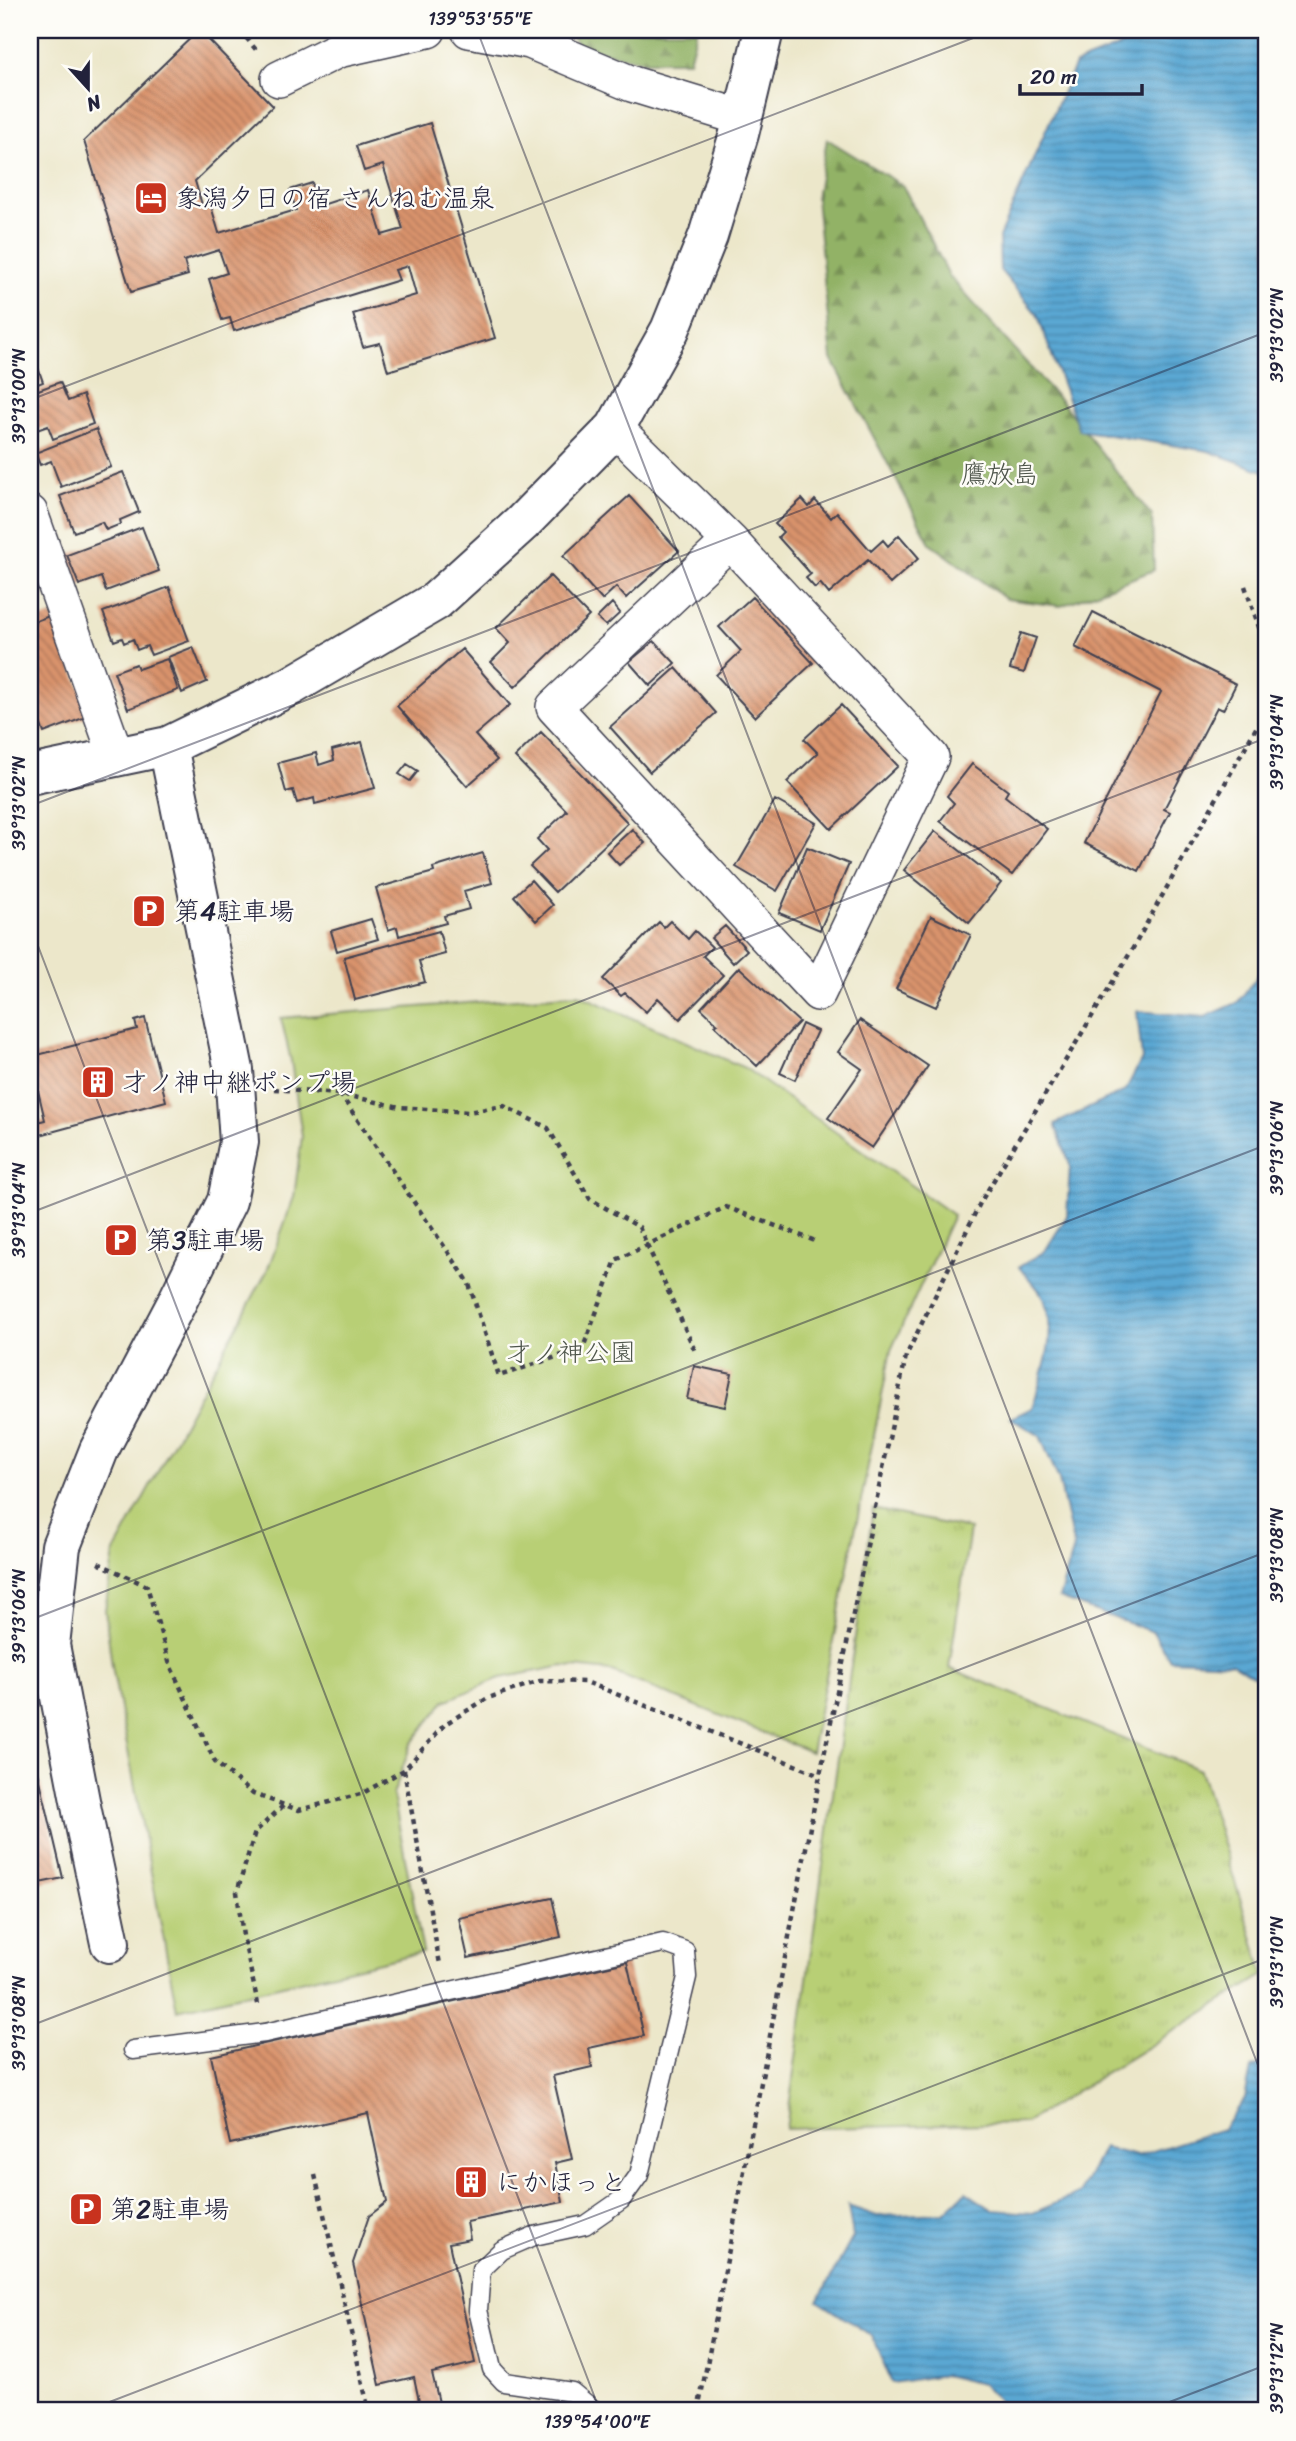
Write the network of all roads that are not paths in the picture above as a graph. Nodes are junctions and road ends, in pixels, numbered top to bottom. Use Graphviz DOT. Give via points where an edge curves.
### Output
graph roads {
  1 [pos="428,30"];
  2 [pos="470,30"];
  3 [pos="764,30"];
  4 [pos="279,79"];
  5 [pos="743,118"];
  6 [pos="614,428"];
  7 [pos="30,513"];
  8 [pos="730,541"];
  9 [pos="168,746"];
  10 [pos="117,758"];
  11 [pos="30,775"];
  12 [pos="110,1943"];
  13 [pos="133,2050"];
  14 [pos="595,2411"];
  1 -- 4 [label="street" via="338,50"];
  2 -- 5 [label="street" via="530,41 632,84"];
  3 -- 5 [label="street"];
  5 -- 6 [label="street" via="708,236 670,330"];
  6 -- 8 [label="street"];
  6 -- 9 [label="street" via="522,523 436,601 291,686"];
  7 -- 10 [label="street"];
  8 -- 8 [label="street" via="931,757 818,993 554,707"];
  9 -- 10 [label="street"];
  9 -- 12 [label="street" via="234,1070 239,1142 227,1200 99,1450 61,1546 50,1645"];
  10 -- 11 [label="street"];
  13 -- 14 [label="lane" via="265,2033 663,1944 685,1951 687,1977 639,2175 621,2200 584,2225 534,2236 502,2250 481,2270 478,2309 492,2369 504,2382 572,2392"];
}
